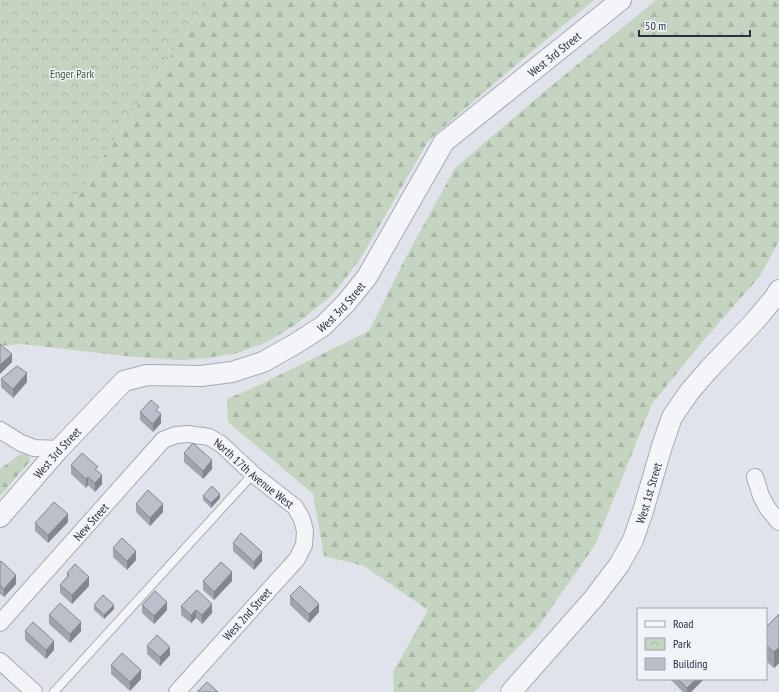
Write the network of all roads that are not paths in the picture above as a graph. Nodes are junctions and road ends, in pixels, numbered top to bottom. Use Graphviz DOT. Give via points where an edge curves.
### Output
graph roads {
  1 [pos="621,0"];
  2 [pos="779,290"];
  3 [pos="0,430"];
  4 [pos="188,434"];
  5 [pos="59,449"];
  6 [pos="253,474"];
  7 [pos="755,477"];
  8 [pos="0,517"];
  9 [pos="779,522"];
  10 [pos="305,531"];
  11 [pos="0,623"];
  12 [pos="0,661"];
  13 [pos="34,692"];
  14 [pos="54,692"];
  15 [pos="177,692"];
  16 [pos="511,692"];
  1 -- 5 [label="street, West 3rd Street" via="444,142 367,277 323,326 263,362 232,372 201,376 147,375 124,381"];
  2 -- 16 [label="street, West 1st Street" via="754,322 690,391 672,417 643,512 620,565"];
  3 -- 5 [label="street" via="34,448"];
  4 -- 6 [label="street, North 17th Avenue West" via="209,437 221,444"];
  4 -- 11 [label="street, New Street" via="163,440"];
  5 -- 8 [label="street, West 3rd Street"];
  6 -- 10 [label="street, North 17th Avenue West" via="295,507"];
  6 -- 14 [label="lane"];
  7 -- 9 [label="street" via="761,496"];
  10 -- 15 [label="street, West 2nd Street" via="304,545 297,559"];
  12 -- 13 [label="street"];
}
